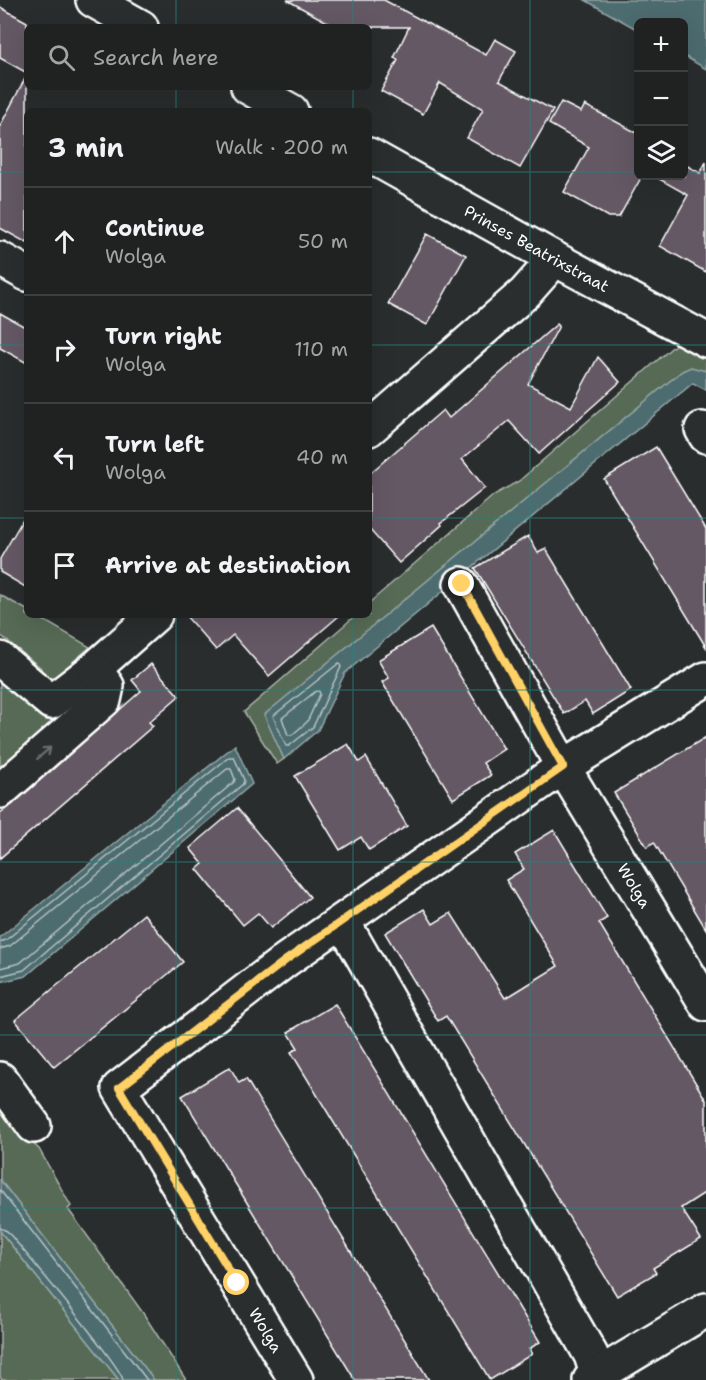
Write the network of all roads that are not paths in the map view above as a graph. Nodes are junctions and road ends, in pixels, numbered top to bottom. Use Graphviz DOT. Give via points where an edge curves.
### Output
graph roads {
  1 [pos="93,0"];
  2 [pos="136,24"];
  3 [pos="253,90"];
  4 [pos="286,108"];
  5 [pos="372,157"];
  6 [pos="0,259"];
  7 [pos="555,259"];
  8 [pos="24,272"];
  9 [pos="706,340"];
  10 [pos="372,426"];
  11 [pos="462,584"];
  12 [pos="152,618"];
  13 [pos="0,659"];
  14 [pos="94,669"];
  15 [pos="706,679"];
  16 [pos="563,767"];
  17 [pos="0,791"];
  18 [pos="343,922"];
  19 [pos="706,1004"];
  20 [pos="0,1079"];
  21 [pos="34,1126"];
  22 [pos="706,1311"];
  23 [pos="595,1379"];
  24 [pos="296,1380"];
  1 -- 2 [label="street"];
  3 -- 4 [label="street"];
  5 -- 7 [label="street, Prinses Beatrixstraat"];
  6 -- 8 [label="street"];
  7 -- 9 [label="street, Prinses Beatrixstraat"];
  7 -- 10 [label="street" via="525,292"];
  11 -- 16 [label="street, Wolga"];
  12 -- 14 [label="street"];
  13 -- 14 [label="street" via="51,702"];
  17 -- 14 [label="street, one-way" via="104,700 107,686"];
  15 -- 16 [label="street, Wolga"];
  16 -- 18 [label="street, Wolga"];
  16 -- 19 [label="street, Wolga"];
  18 -- 23 [label="street" via="591,1355"];
  18 -- 24 [label="street, Wolga" via="286,960 119,1088"];
  20 -- 21 [label="street"];
  22 -- 23 [label="street"];
}
